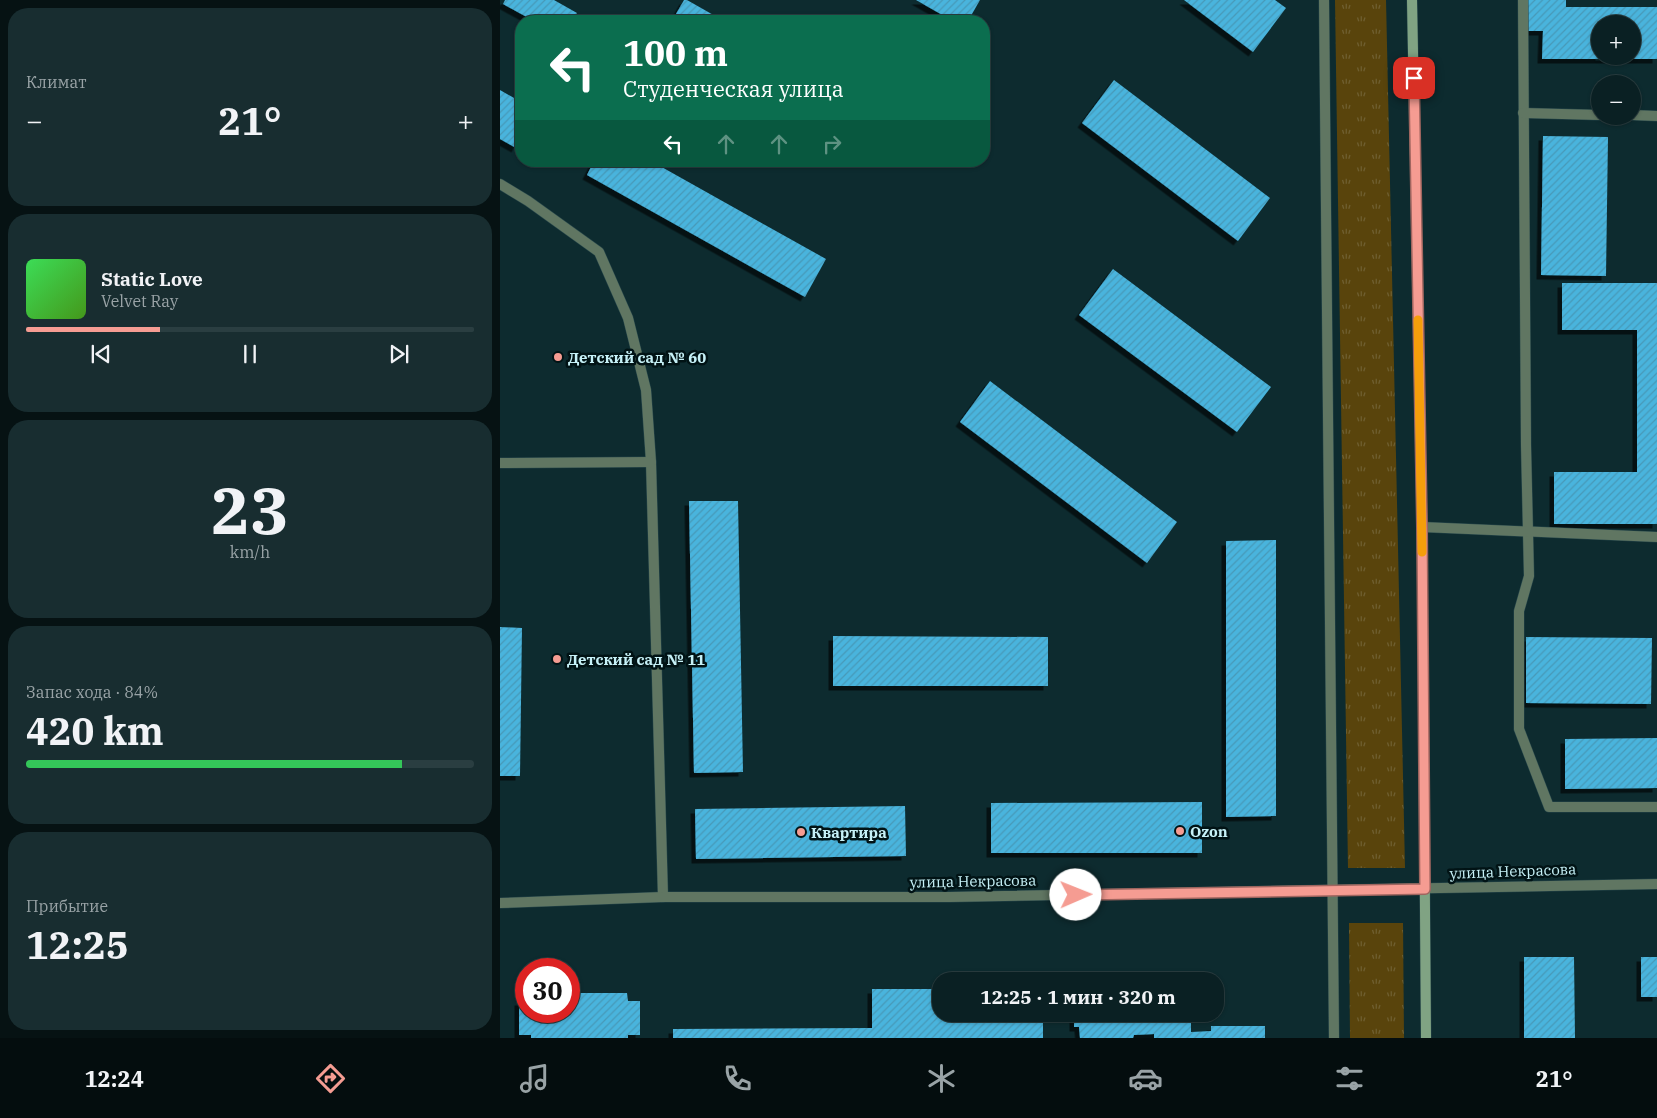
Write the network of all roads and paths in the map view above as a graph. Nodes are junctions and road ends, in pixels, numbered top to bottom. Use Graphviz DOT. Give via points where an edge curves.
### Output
graph roads {
  1 [pos="1324,0"];
  2 [pos="1412,0"];
  3 [pos="1523,0"];
  4 [pos="1523,113"];
  5 [pos="1591,114"];
  6 [pos="1641,115"];
  7 [pos="1657,116"];
  8 [pos="500,184"];
  9 [pos="651,462"];
  10 [pos="500,463"];
  11 [pos="1422,527"];
  12 [pos="1528,530"];
  13 [pos="1657,537"];
  14 [pos="1657,807"];
  15 [pos="1657,884"];
  16 [pos="1425,889"];
  17 [pos="1334,891"];
  18 [pos="663,897"];
  19 [pos="500,903"];
  20 [pos="1334,1038"];
  21 [pos="1426,1038"];
  1 -- 17 [label="street"];
  2 -- 11 [label="main road"];
  3 -- 4 [label="street"];
  4 -- 5 [label="street"];
  4 -- 12 [label="street"];
  6 -- 7 [label="street"];
  8 -- 9 [label="street" via="599,252 628,318 646,390"];
  9 -- 10 [label="street"];
  9 -- 18 [label="street"];
  11 -- 12 [label="street"];
  11 -- 16 [label="main road"];
  12 -- 13 [label="street"];
  12 -- 14 [label="street" via="1529,576 1519,611 1519,729 1549,807"];
  15 -- 16 [label="street, улица Некрасова"];
  16 -- 17 [label="street, улица Некрасова"];
  16 -- 21 [label="main road"];
  17 -- 18 [label="street, улица Некрасова" via="950,897"];
  17 -- 20 [label="street"];
  18 -- 19 [label="street, улица Некрасова"];
}
